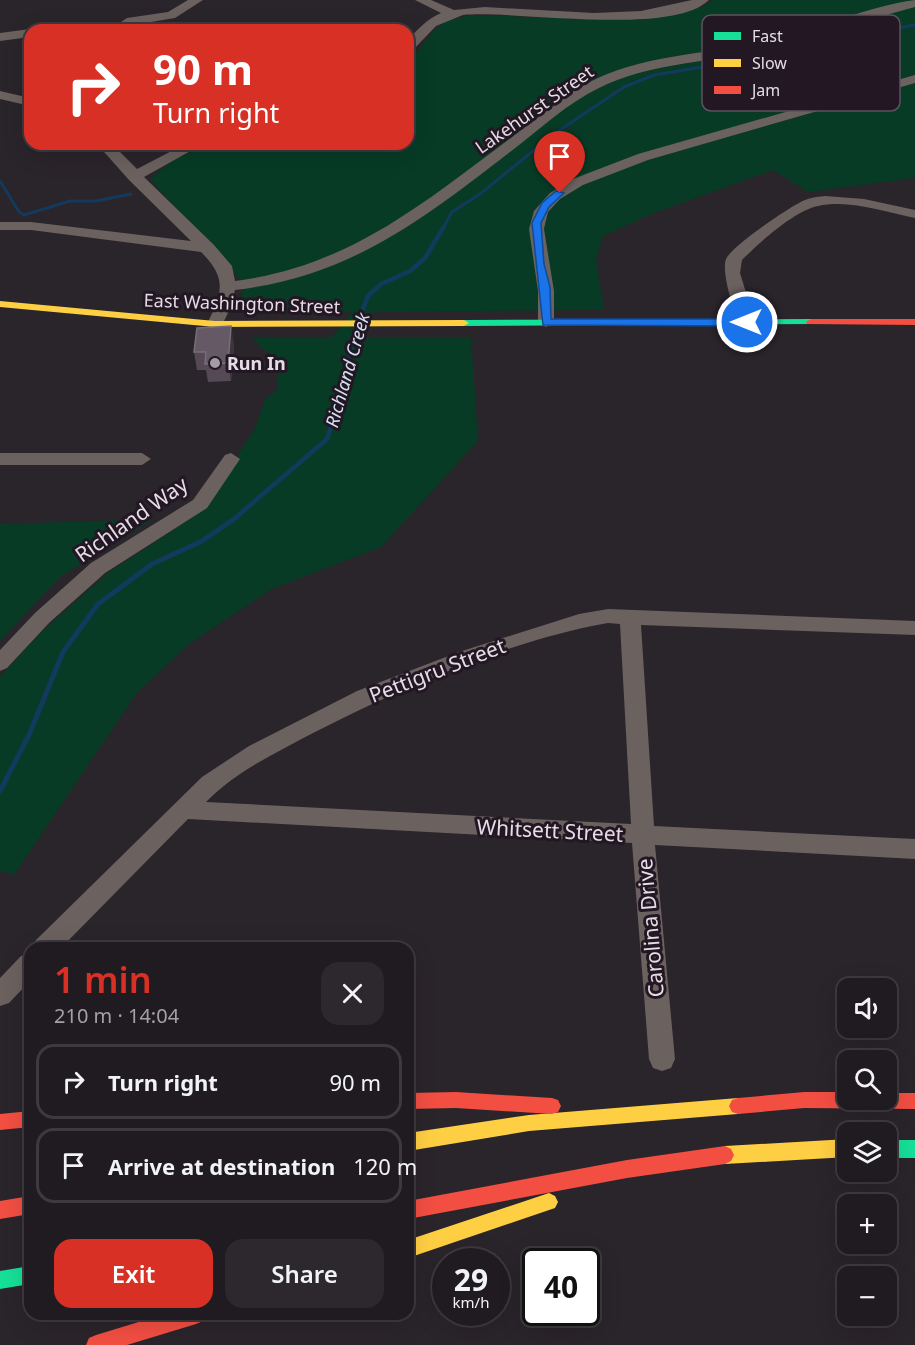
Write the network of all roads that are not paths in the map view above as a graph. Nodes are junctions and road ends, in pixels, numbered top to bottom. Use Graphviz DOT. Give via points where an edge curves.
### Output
graph roads {
  1 [pos="197,0"];
  2 [pos="421,0"];
  3 [pos="703,0"];
  4 [pos="915,3"];
  5 [pos="453,14"];
  6 [pos="872,15"];
  7 [pos="127,22"];
  8 [pos="24,34"];
  9 [pos="0,37"];
  10 [pos="414,41"];
  11 [pos="702,57"];
  12 [pos="915,79"];
  13 [pos="900,83"];
  14 [pos="0,95"];
  15 [pos="24,101"];
  16 [pos="804,111"];
  17 [pos="110,150"];
  18 [pos="184,150"];
  19 [pos="137,180"];
  20 [pos="915,214"];
  21 [pos="0,226"];
  22 [pos="209,248"];
  23 [pos="230,286"];
  24 [pos="0,304"];
  25 [pos="546,322"];
  26 [pos="747,322"];
  27 [pos="215,324"];
  28 [pos="914,325"];
  29 [pos="0,459"];
  30 [pos="142,459"];
  31 [pos="231,459"];
  32 [pos="630,616"];
  33 [pos="915,628"];
  34 [pos="0,663"];
  35 [pos="185,810"];
  36 [pos="643,834"];
  37 [pos="915,849"];
  38 [pos="51,942"];
  39 [pos="24,970"];
  40 [pos="0,995"];
  41 [pos="662,1059"];
  42 [pos="414,1101"];
  43 [pos="915,1101"];
  44 [pos="664,1112"];
  45 [pos="24,1120"];
  46 [pos="0,1122"];
  47 [pos="414,1141"];
  48 [pos="837,1148"];
  49 [pos="897,1149"];
  50 [pos="915,1149"];
  51 [pos="653,1167"];
  52 [pos="24,1206"];
  53 [pos="414,1209"];
  54 [pos="0,1210"];
  55 [pos="414,1247"];
  56 [pos="24,1276"];
  57 [pos="0,1280"];
  58 [pos="177,1320"];
  59 [pos="96,1345"];
  1 -- 7 [label="street" via="171,15"];
  2 -- 5 [label="street"];
  3 -- 5 [label="street" via="675,9 623,15 506,11"];
  4 -- 6 [label="street, Lakehurst Street"];
  5 -- 10 [label="street" via="427,26"];
  8 -- 9 [label="street"];
  11 -- 23 [label="street, Lakehurst Street" via="654,65 605,80 567,103 423,212 350,252 289,275"];
  12 -- 13 [label="street"];
  14 -- 15 [label="street"];
  16 -- 25 [label="street" via="612,169 553,198 537,223"];
  17 -- 19 [label="street"];
  18 -- 19 [label="street"];
  19 -- 22 [label="street"];
  20 -- 26 [label="street" via="841,201 806,204 734,259 732,273"];
  21 -- 22 [label="street" via="42,227"];
  22 -- 23 [label="street" via="224,266"];
  23 -- 27 [label="street"];
  24 -- 27 [label="main road, East Washington Street"];
  25 -- 26 [label="main road, East Washington Street"];
  25 -- 27 [label="main road, East Washington Street"];
  26 -- 28 [label="main road, East Washington Street"];
  29 -- 30 [label="street"];
  31 -- 34 [label="street, Richland Way" via="200,504 98,568 42,618"];
  32 -- 33 [label="street, Pettigru Street"];
  32 -- 35 [label="street, Pettigru Street" via="579,621 520,639 365,697 257,752 210,783"];
  32 -- 36 [label="street, Carolina Drive"];
  35 -- 36 [label="street, Whitsett Street"];
  35 -- 38 [label="street, Pettigru Street"];
  36 -- 37 [label="street, Whitsett Street"];
  36 -- 41 [label="street, Carolina Drive"];
  39 -- 40 [label="street"];
  42 -- 44 [label="main road"];
  43 -- 44 [label="main road" via="804,1100"];
  44 -- 47 [label="main road" via="529,1123"];
  45 -- 46 [label="main road"];
  48 -- 51 [label="main road" via="754,1152"];
  49 -- 50 [label="main road"];
  51 -- 53 [label="main road"];
  51 -- 55 [label="main road"];
  52 -- 54 [label="main road"];
  56 -- 57 [label="main road"];
  58 -- 59 [label="main road"];
}
